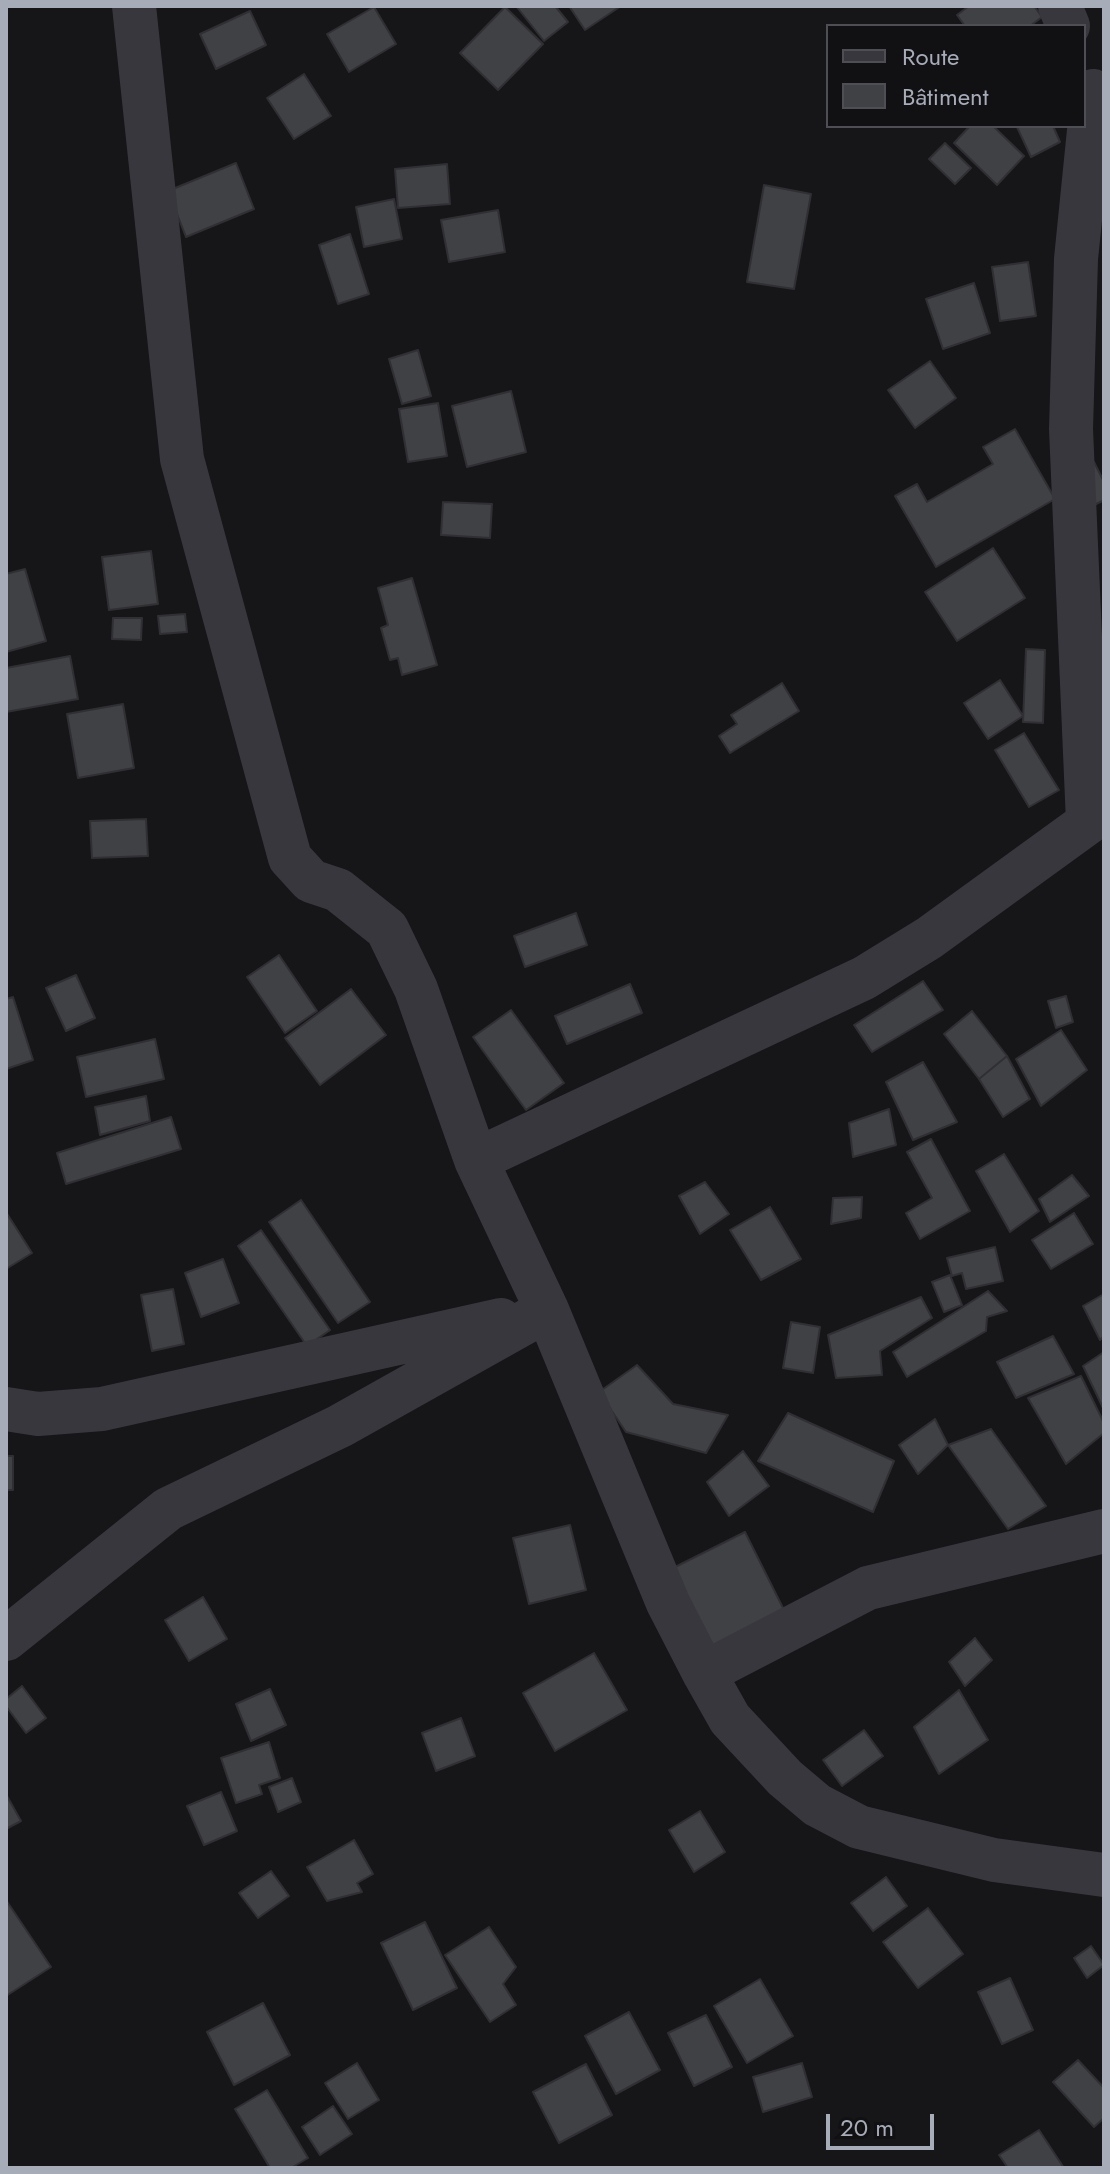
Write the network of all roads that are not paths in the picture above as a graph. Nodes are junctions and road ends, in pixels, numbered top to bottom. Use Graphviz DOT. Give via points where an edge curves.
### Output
graph roads {
  1 [pos="134,6"];
  2 [pos="1094,87"];
  3 [pos="1096,817"];
  4 [pos="476,1160"];
  5 [pos="547,1310"];
  6 [pos="6,1409"];
  7 [pos="1104,1531"];
  8 [pos="6,1639"];
  9 [pos="704,1673"];
  10 [pos="1104,1875"];
  1 -- 4 [label="street" via="182,459 290,858 311,881 338,890 387,929 416,989"];
  2 -- 3 [label="street" via="1076,259 1071,429"];
  3 -- 4 [label="street" via="929,938 864,978"];
  4 -- 5 [label="street"];
  5 -- 6 [label="street" via="102,1409 38,1414"];
  5 -- 8 [label="street" via="340,1426 168,1509"];
  5 -- 9 [label="street" via="668,1603"];
  7 -- 9 [label="street" via="868,1588"];
  9 -- 10 [label="street" via="730,1719 785,1778 817,1805 859,1827 994,1860"];
}
